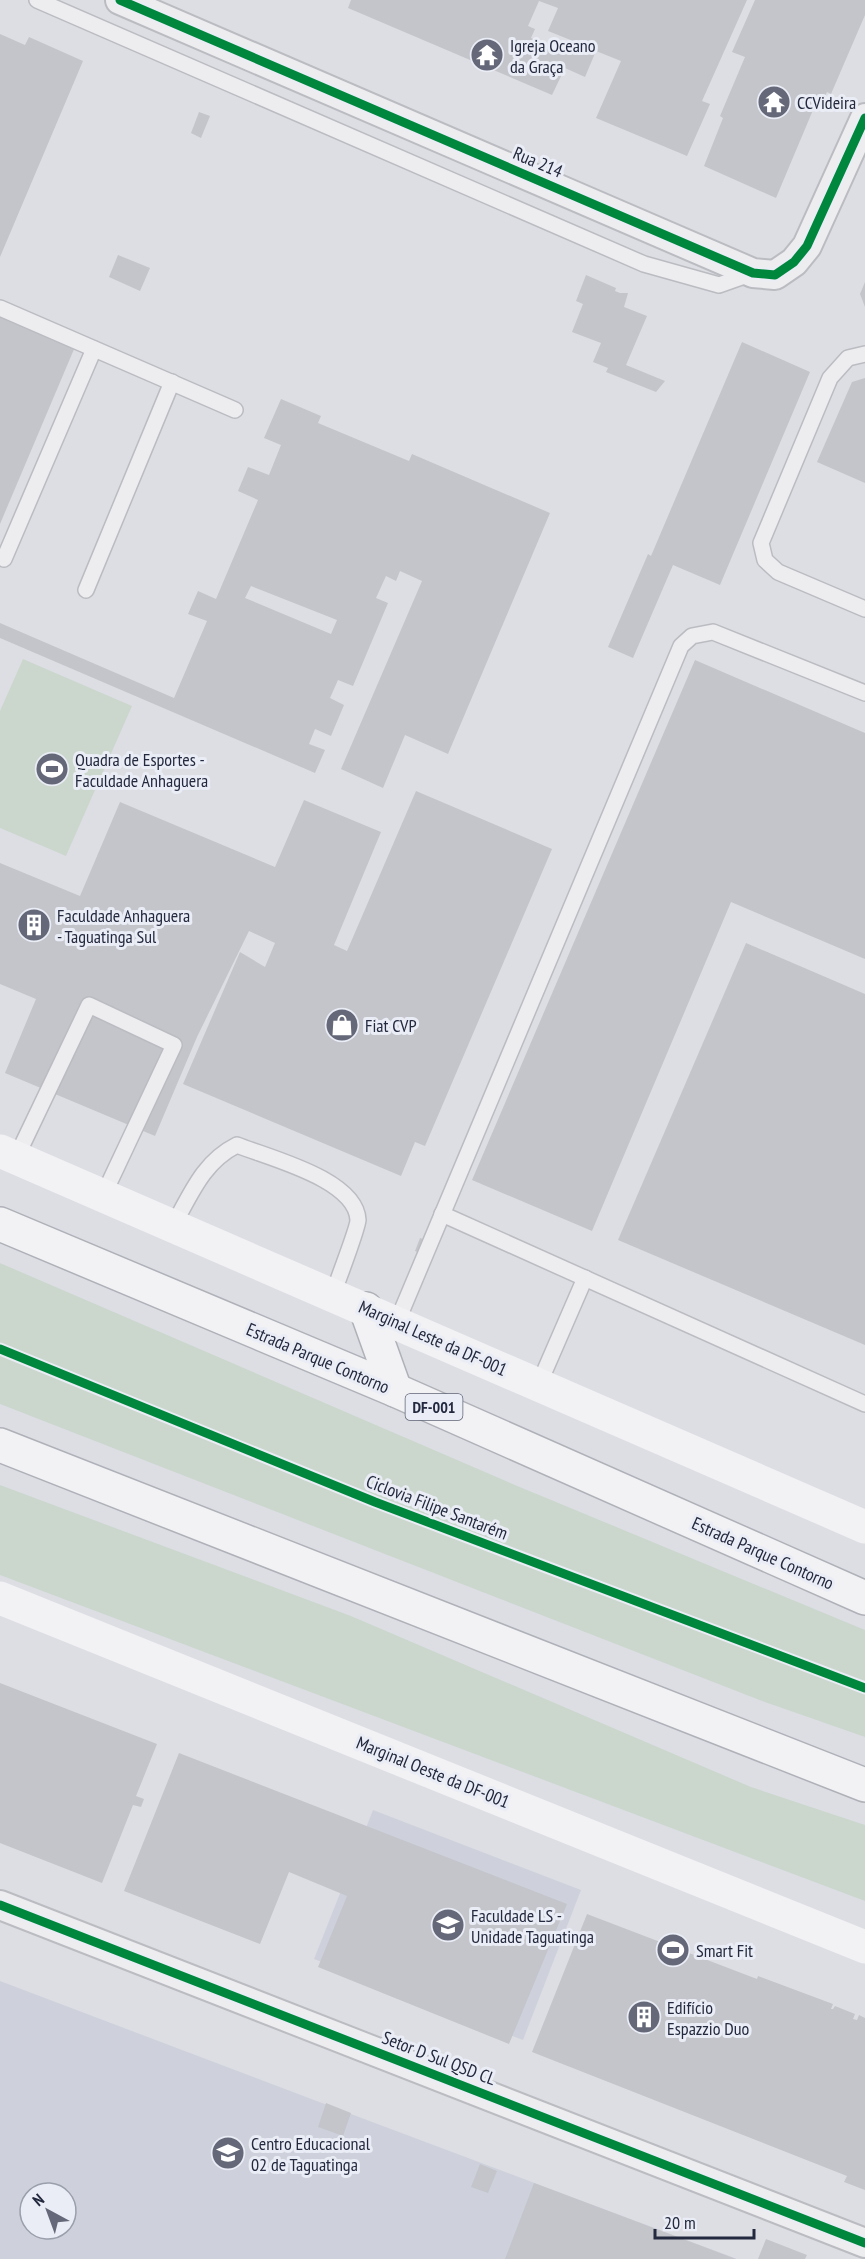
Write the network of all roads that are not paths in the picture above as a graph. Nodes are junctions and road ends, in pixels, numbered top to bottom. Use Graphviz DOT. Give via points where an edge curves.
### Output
graph roads {
  1 [pos="37,0"];
  2 [pos="120,0"];
  3 [pos="865,118"];
  4 [pos="753,273"];
  5 [pos="0,308"];
  6 [pos="94,349"];
  7 [pos="865,354"];
  8 [pos="172,382"];
  9 [pos="235,410"];
  10 [pos="4,559"];
  11 [pos="86,590"];
  12 [pos="865,609"];
  13 [pos="865,693"];
  14 [pos="8,1155"];
  15 [pos="103,1196"];
  16 [pos="442,1214"];
  17 [pos="0,1224"];
  18 [pos="173,1226"];
  19 [pos="585,1278"];
  20 [pos="333,1294"];
  21 [pos="366,1309"];
  22 [pos="397,1322"];
  23 [pos="539,1384"];
  24 [pos="395,1390"];
  25 [pos="865,1404"];
  26 [pos="0,1445"];
  27 [pos="865,1527"];
  28 [pos="0,1598"];
  29 [pos="865,1598"];
  30 [pos="865,1785"];
  31 [pos="0,1905"];
  32 [pos="865,1947"];
  33 [pos="865,2243"];
  1 -- 4 [label="lane" via="644,264 718,285"];
  2 -- 4 [label="street, Rua 214"];
  3 -- 4 [label="street, Rua 214" via="807,246 794,262 775,275"];
  5 -- 6 [label="lane"];
  6 -- 8 [label="lane"];
  6 -- 10 [label="lane"];
  7 -- 12 [label="lane" via="848,358 830,378 761,543 765,560 778,572"];
  8 -- 9 [label="lane"];
  8 -- 11 [label="lane"];
  13 -- 16 [label="lane" via="713,632 692,636 681,646"];
  14 -- 15 [label="main road, Marginal Leste da DF-001"];
  14 -- 15 [label="lane" via="89,1005 174,1045"];
  15 -- 18 [label="main road, Marginal Leste da DF-001"];
  16 -- 19 [label="lane"];
  16 -- 22 [label="lane"];
  17 -- 24 [label="main road, Estrada Parque Contorno / DF-001"];
  18 -- 20 [label="main road, Marginal Leste da DF-001"];
  18 -- 20 [label="lane" via="203,1171 220,1154 237,1145 334,1183 351,1201 358,1220"];
  19 -- 23 [label="lane"];
  19 -- 25 [label="lane"];
  20 -- 21 [label="main road, Marginal Leste da DF-001"];
  21 -- 22 [label="main road, Marginal Leste da DF-001"];
  21 -- 24 [label="main road"];
  22 -- 23 [label="main road, Marginal Leste da DF-001"];
  23 -- 27 [label="main road, Marginal Leste da DF-001"];
  24 -- 29 [label="main road, Estrada Parque Contorno / DF-001"];
  26 -- 30 [label="main road"];
  28 -- 32 [label="main road, Marginal Oeste da DF-001"];
  31 -- 33 [label="street, Setor D Sul QSD CL"];
}
